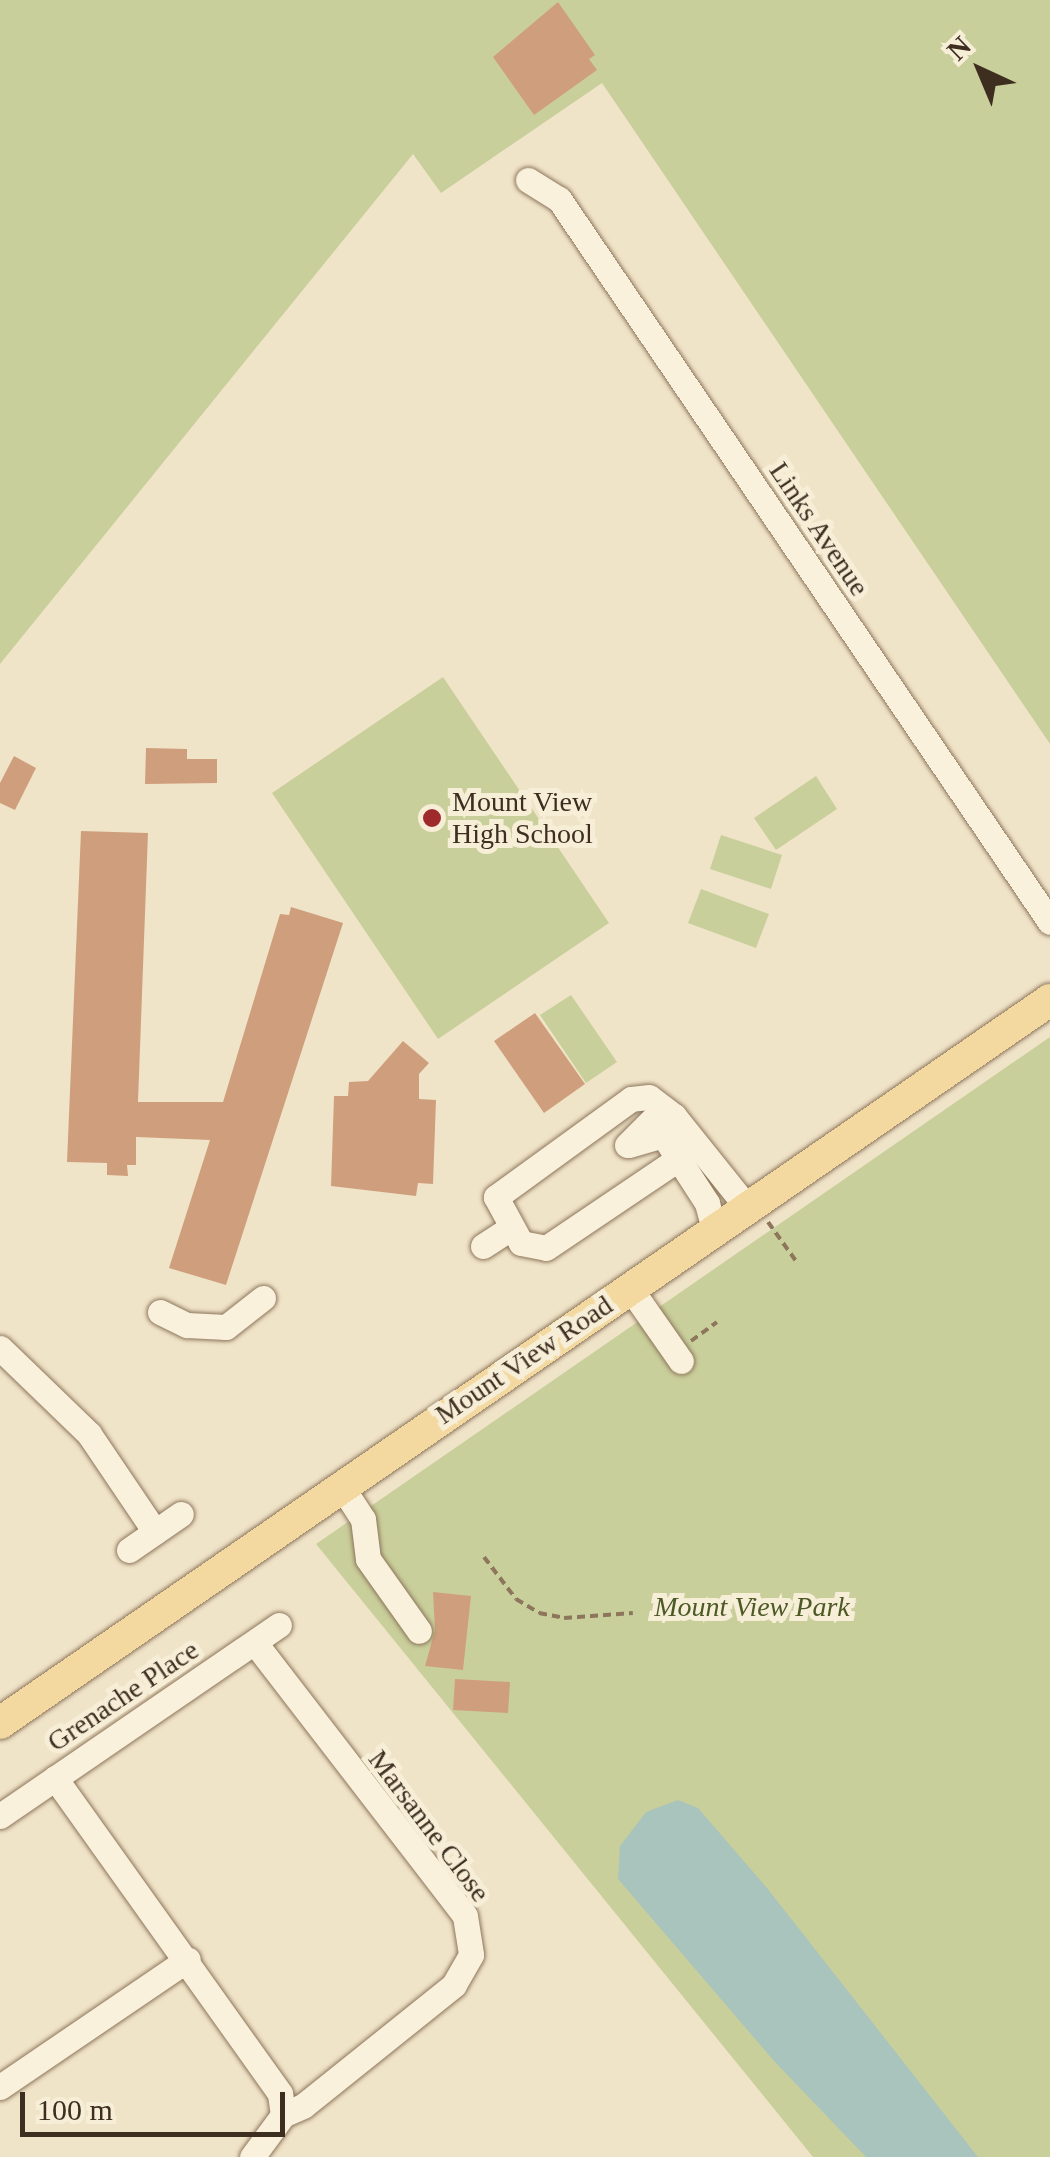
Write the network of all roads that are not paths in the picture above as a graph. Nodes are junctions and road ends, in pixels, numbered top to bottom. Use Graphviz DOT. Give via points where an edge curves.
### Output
graph roads {
  1 [pos="528,180"];
  2 [pos="1050,922"];
  3 [pos="1050,1000"];
  4 [pos="674,1116"];
  5 [pos="678,1158"];
  6 [pos="751,1205"];
  7 [pos="511,1228"];
  8 [pos="714,1230"];
  9 [pos="482,1246"];
  10 [pos="630,1288"];
  11 [pos="263,1298"];
  12 [pos="160,1312"];
  13 [pos="0,1348"];
  14 [pos="678,1357"];
  15 [pos="342,1486"];
  16 [pos="181,1514"];
  17 [pos="154,1532"];
  18 [pos="129,1550"];
  19 [pos="278,1625"];
  20 [pos="420,1631"];
  21 [pos="255,1643"];
  22 [pos="0,1723"];
  23 [pos="55,1778"];
  24 [pos="0,1816"];
  25 [pos="188,1959"];
  26 [pos="0,2087"];
  27 [pos="283,2115"];
  28 [pos="252,2157"];
  1 -- 2 [label="street, Links Avenue" via="559,199"];
  3 -- 6 [label="main road, Mount View Road"];
  4 -- 5 [label="street" via="656,1116 627,1145 663,1134"];
  4 -- 6 [label="street"];
  4 -- 7 [label="street" via="649,1097 632,1099 502,1187 496,1196"];
  5 -- 7 [label="street" via="546,1248 521,1243"];
  5 -- 8 [label="street" via="707,1203"];
  6 -- 8 [label="main road, Mount View Road"];
  7 -- 9 [label="street"];
  8 -- 10 [label="main road, Mount View Road"];
  10 -- 14 [label="street"];
  10 -- 15 [label="main road, Mount View Road"];
  11 -- 12 [label="street" via="226,1327 187,1324"];
  13 -- 17 [label="street" via="89,1434"];
  15 -- 20 [label="street" via="363,1519 368,1559"];
  15 -- 22 [label="main road, Mount View Road"];
  16 -- 17 [label="street"];
  17 -- 18 [label="street"];
  19 -- 21 [label="street, Grenache Place"];
  21 -- 23 [label="street, Grenache Place"];
  21 -- 27 [label="street, Marsanne Close" via="466,1916 471,1955 454,1985"];
  23 -- 24 [label="street, Grenache Place"];
  23 -- 25 [label="street"];
  25 -- 26 [label="street"];
  25 -- 27 [label="street" via="280,2094"];
  27 -- 28 [label="street, Marsanne Close"];
}
